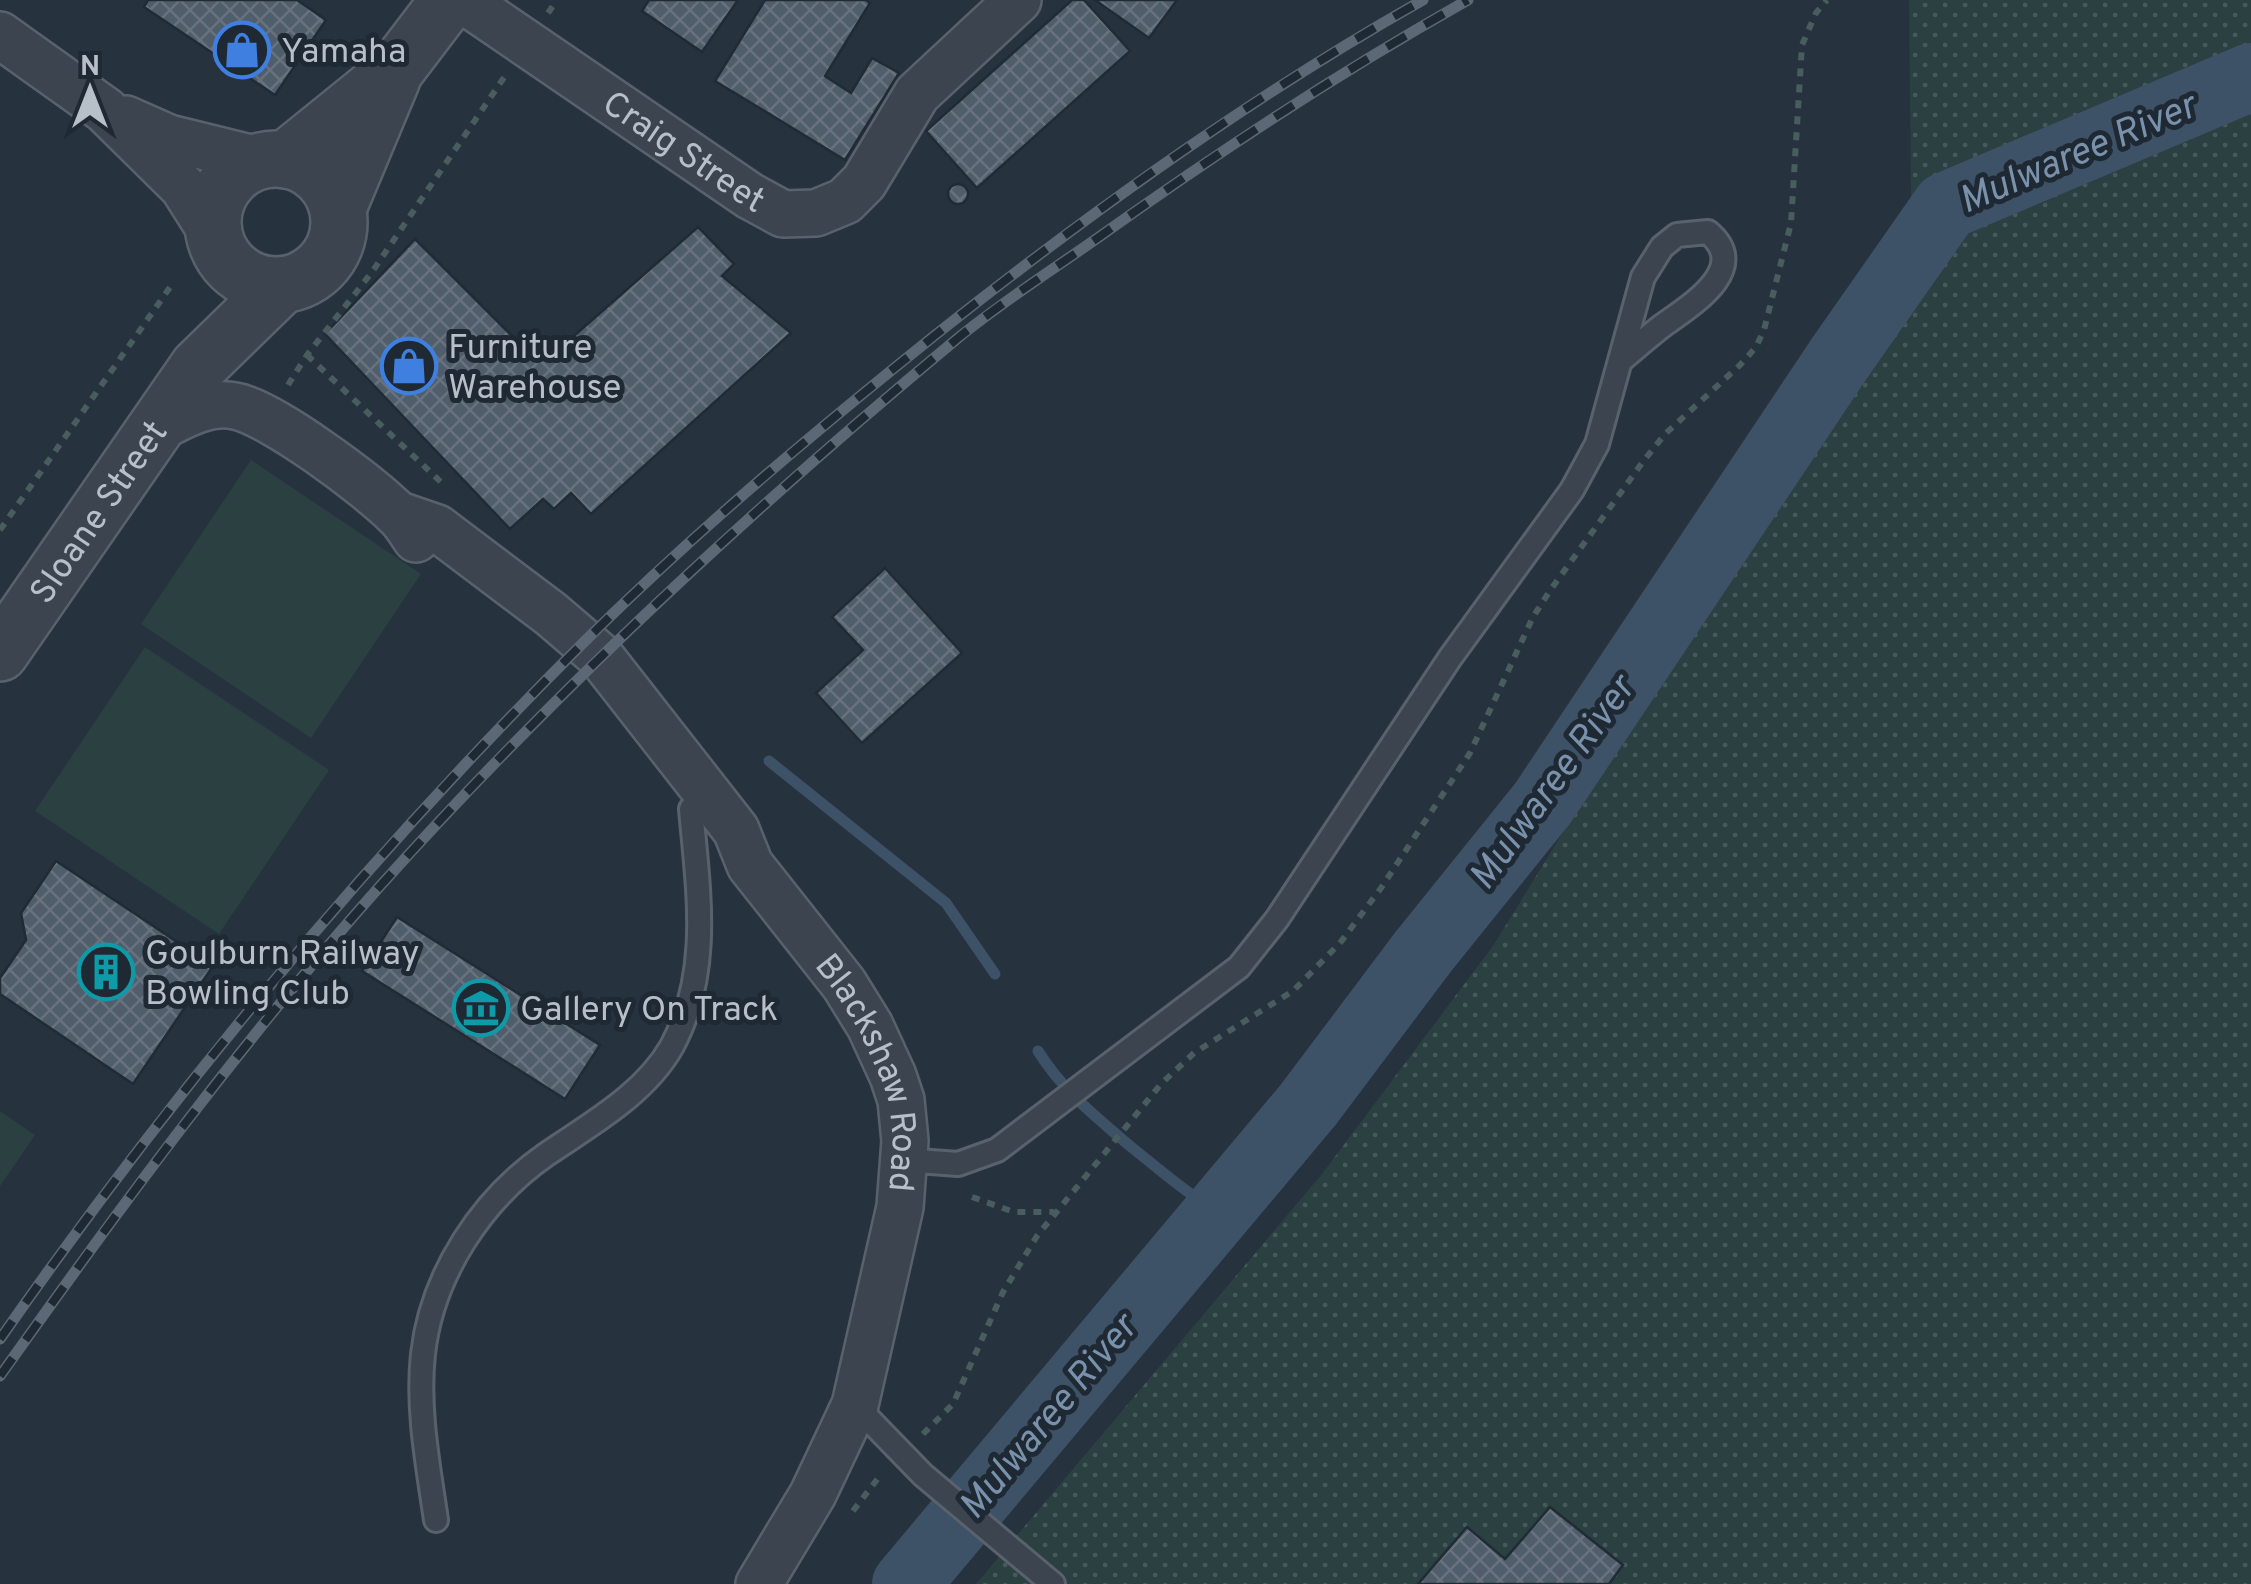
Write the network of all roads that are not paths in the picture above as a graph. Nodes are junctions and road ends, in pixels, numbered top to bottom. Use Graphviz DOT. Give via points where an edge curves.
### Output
graph roads {
  1 [pos="449,0"];
  2 [pos="463,0"];
  3 [pos="1018,0"];
  4 [pos="0,35"];
  5 [pos="395,71"];
  6 [pos="106,110"];
  7 [pos="274,161"];
  8 [pos="338,208"];
  9 [pos="219,246"];
  10 [pos="281,286"];
  11 [pos="240,326"];
  12 [pos="1620,361"];
  13 [pos="198,368"];
  14 [pos="280,406"];
  15 [pos="154,430"];
  16 [pos="399,515"];
  17 [pos="0,653"];
  18 [pos="690,809"];
  19 [pos="750,864"];
  20 [pos="904,1160"];
  21 [pos="856,1405"];
  22 [pos="436,1520"];
  23 [pos="759,1584"];
  24 [pos="1053,1584"];
  1 -- 5 [label="street"];
  2 -- 3 [label="street, Craig Street" via="783,214 845,201 864,182 917,94"];
  4 -- 6 [label="street"];
  5 -- 7 [label="street"];
  5 -- 8 [label="street"];
  6 -- 7 [label="street" via="169,138"];
  6 -- 9 [label="street" via="183,187"];
  7 -- 8 [label="street" via="320,176"];
  7 -- 9 [label="street" via="244,168 218,197 213,216"];
  8 -- 10 [label="street" via="340,226 328,259"];
  9 -- 10 [label="street" via="234,270"];
  9 -- 13 [label="street, Sloane Street"];
  10 -- 11 [label="street, Sloane Street"];
  11 -- 13 [label="street, Sloane Street"];
  11 -- 14 [label="street, Blackshaw Road" via="240,379"];
  12 -- 12 [label="lane" via="1643,277 1662,247 1676,235 1708,232 1722,259 1709,292"];
  12 -- 20 [label="lane" via="1597,444 1572,490 1240,967 997,1150 958,1164"];
  13 -- 15 [label="street, Sloane Street"];
  14 -- 15 [label="street, Blackshaw Road" via="198,408"];
  14 -- 16 [label="street, Blackshaw Road"];
  15 -- 17 [label="street, Sloane Street"];
  16 -- 18 [label="street, Blackshaw Road" via="419,544 584,672"];
  16 -- 19 [label="street, Blackshaw Road" via="438,528 586,641 736,830"];
  18 -- 19 [label="street, Blackshaw Road" via="716,841"];
  18 -- 22 [label="lane" via="700,947 672,1047 640,1086 506,1187 472,1227 435,1300 422,1384"];
  19 -- 20 [label="street, Blackshaw Road" via="870,1026 901,1100"];
  20 -- 21 [label="street, Blackshaw Road" via="896,1233"];
  21 -- 23 [label="street, Blackshaw Road"];
  21 -- 24 [label="lane" via="923,1475"];
}
